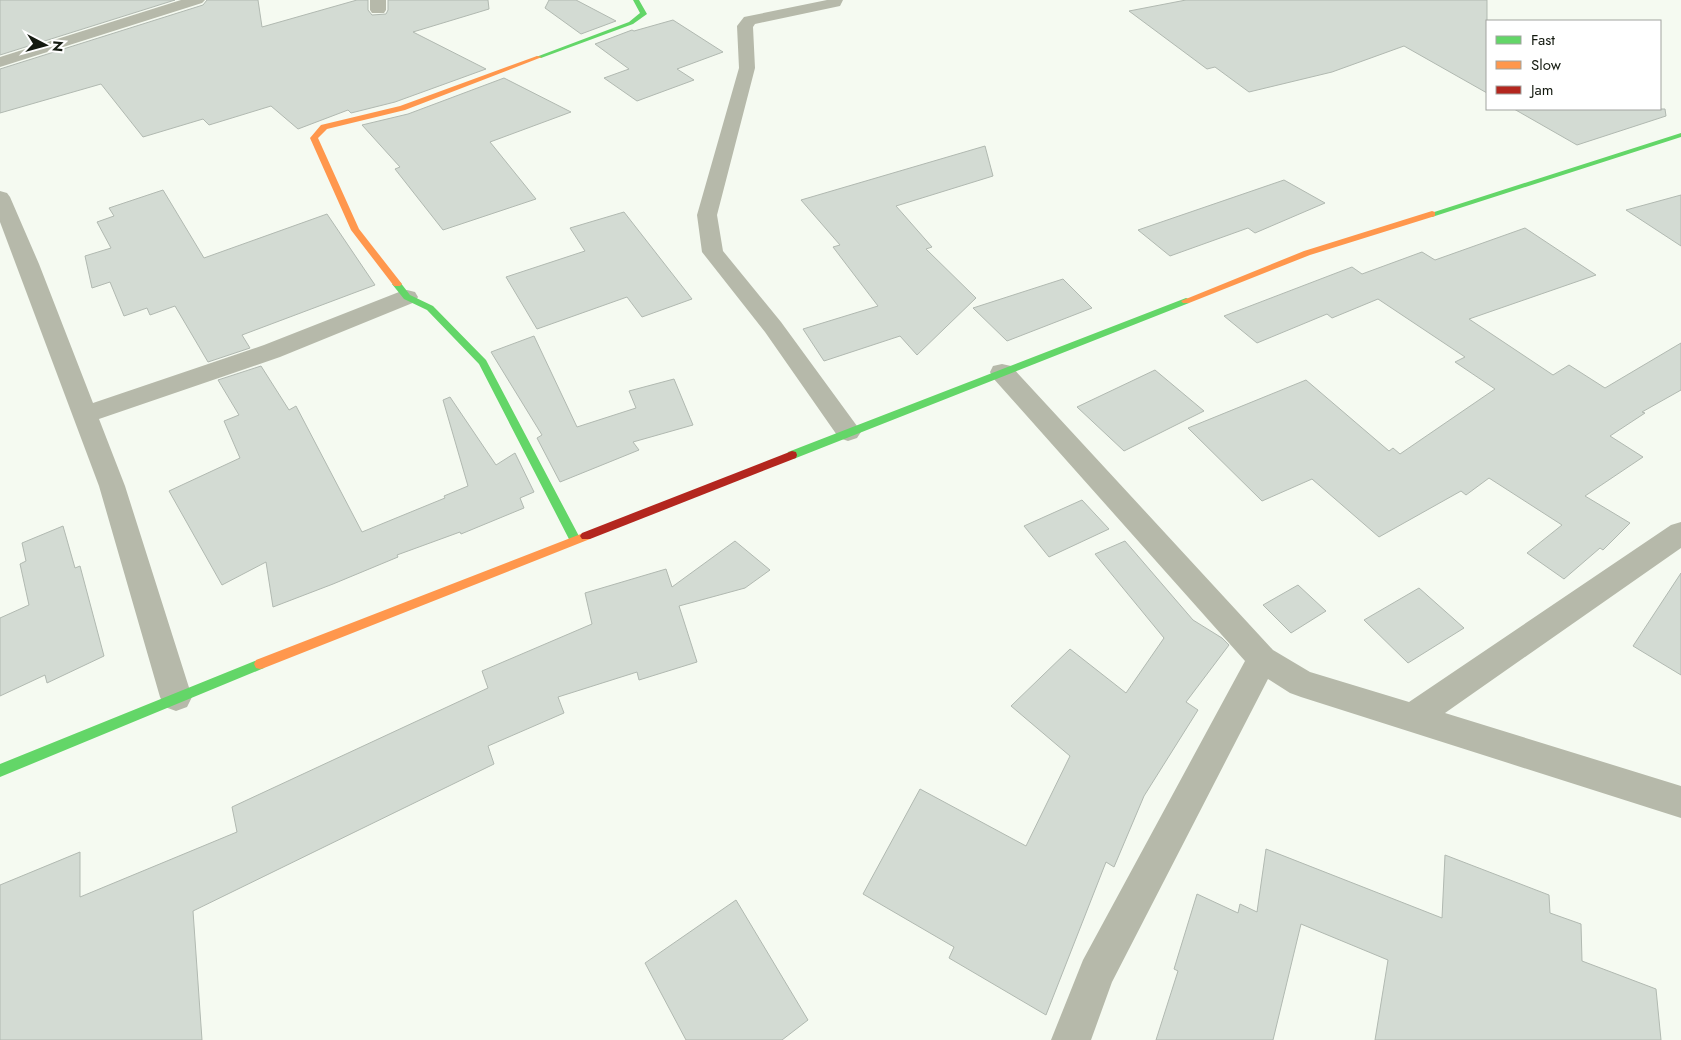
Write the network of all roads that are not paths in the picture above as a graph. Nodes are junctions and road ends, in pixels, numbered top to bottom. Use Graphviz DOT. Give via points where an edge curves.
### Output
graph roads {
  1 [pos="636,0"];
  2 [pos="191,1"];
  3 [pos="839,1"];
  4 [pos="0,62"];
  5 [pos="1681,136"];
  6 [pos="0,197"];
  7 [pos="407,297"];
  8 [pos="1002,372"];
  9 [pos="84,415"];
  10 [pos="848,432"];
  11 [pos="1681,533"];
  12 [pos="575,540"];
  13 [pos="1262,659"];
  14 [pos="176,697"];
  15 [pos="1413,718"];
  16 [pos="0,771"];
  17 [pos="1681,802"];
  18 [pos="1070,1040"];
  1 -- 7 [label="street" via="644,14 632,23 402,108 324,127 314,138 356,230"];
  2 -- 4 [label="street"];
  3 -- 10 [label="street" via="750,20 745,26 747,68 706,215 713,252 773,327"];
  5 -- 8 [label="street" via="1307,253"];
  6 -- 9 [label="street"];
  7 -- 9 [label="street" via="272,351"];
  7 -- 12 [label="street" via="430,308 483,362"];
  8 -- 10 [label="street"];
  8 -- 13 [label="street"];
  9 -- 14 [label="street" via="112,486"];
  10 -- 12 [label="street"];
  11 -- 15 [label="street"];
  12 -- 14 [label="street"];
  13 -- 15 [label="street" via="1301,683"];
  13 -- 18 [label="street" via="1096,973"];
  14 -- 16 [label="street"];
  15 -- 17 [label="street"];
}
